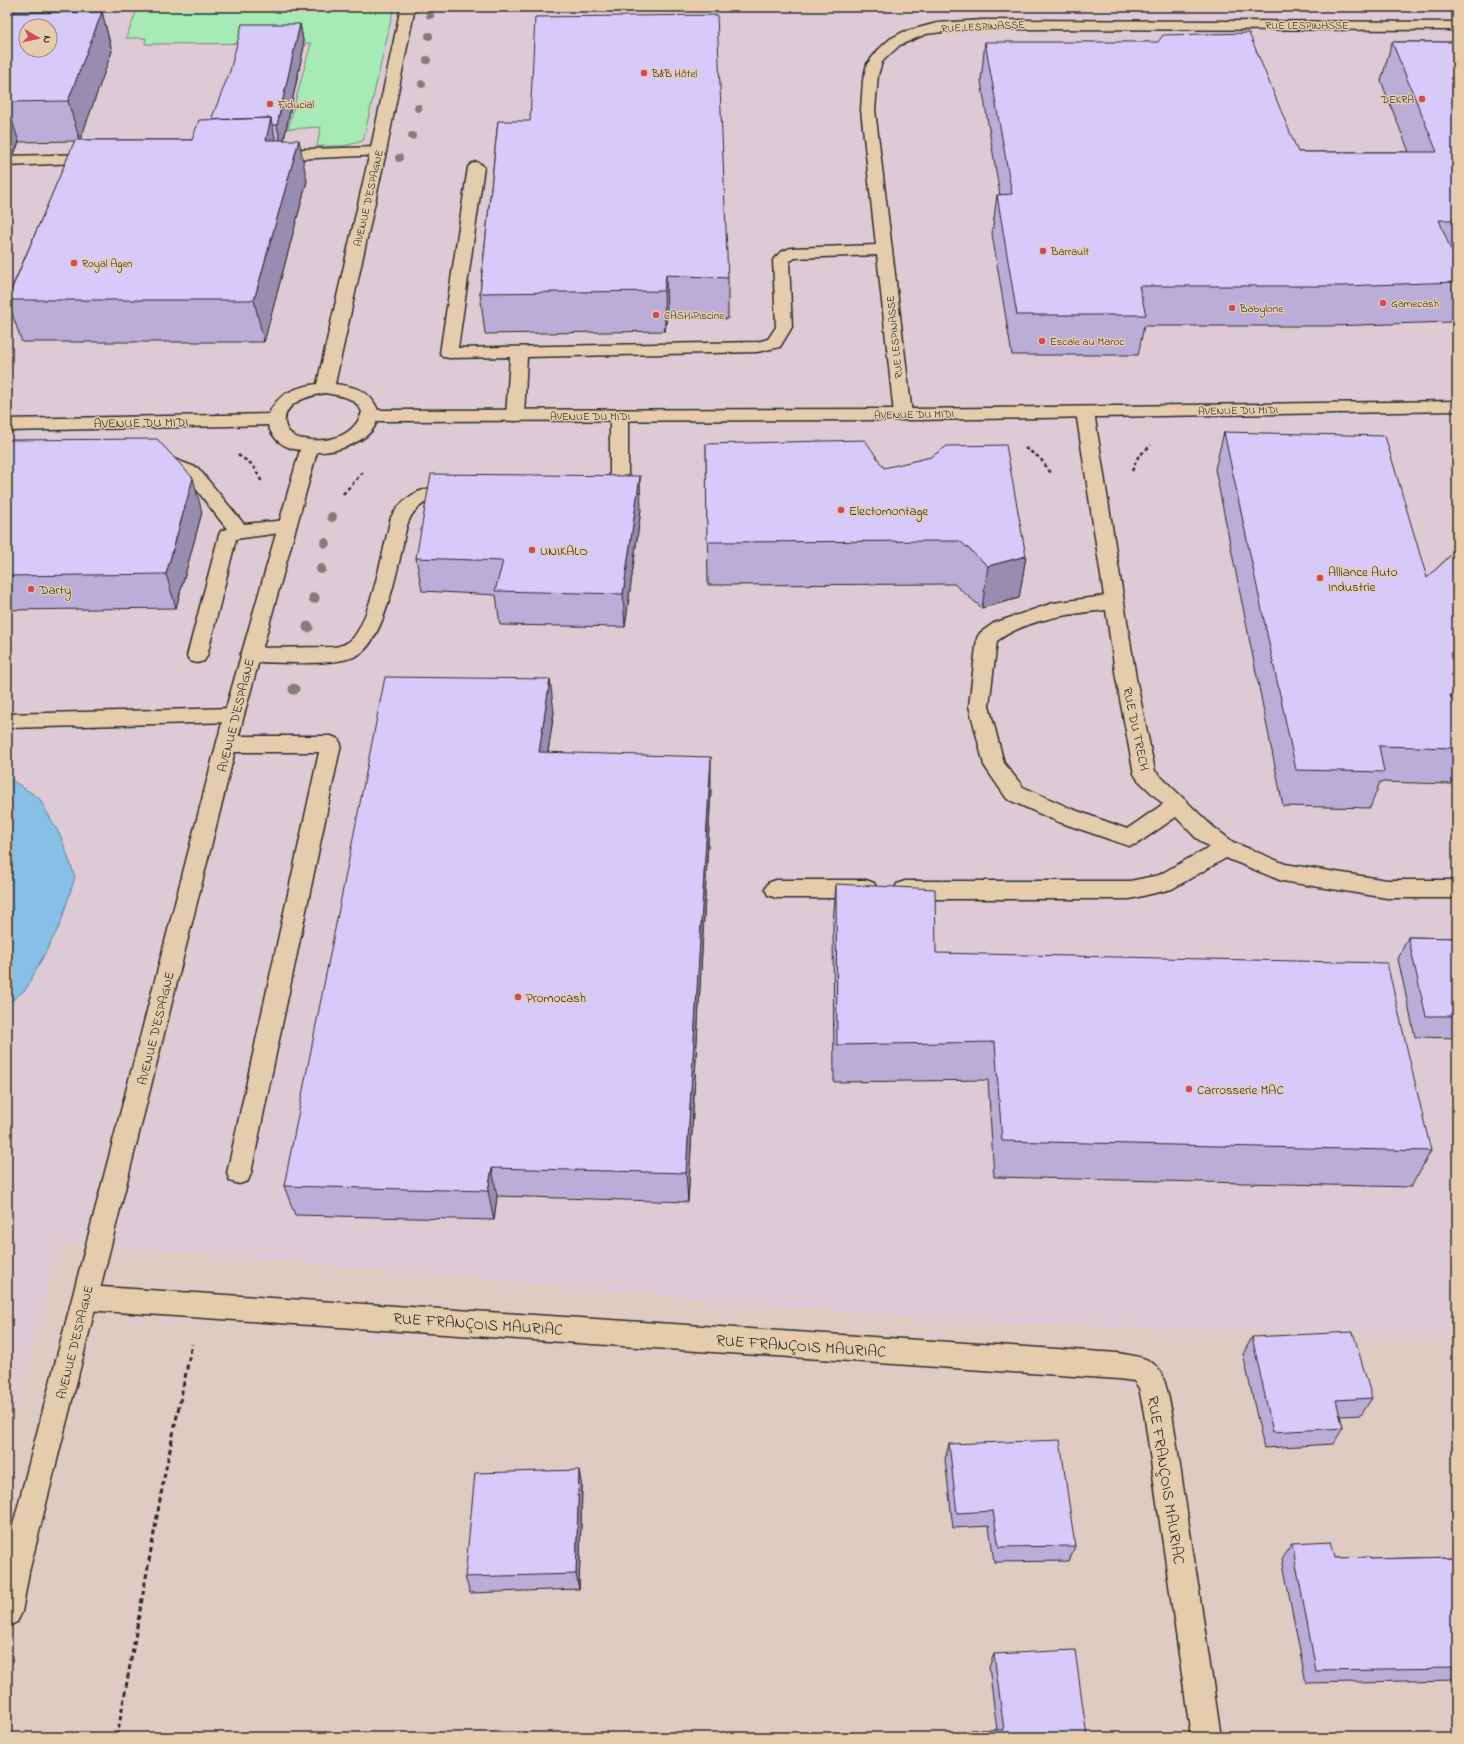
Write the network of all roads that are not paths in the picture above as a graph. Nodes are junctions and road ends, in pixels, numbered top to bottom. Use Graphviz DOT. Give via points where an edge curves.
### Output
graph roads {
  1 [pos="408,7"];
  2 [pos="1457,26"];
  3 [pos="378,152"];
  4 [pos="260,155"];
  5 [pos="111,159"];
  6 [pos="7,161"];
  7 [pos="476,167"];
  8 [pos="885,250"];
  9 [pos="519,351"];
  10 [pos="325,388"];
  11 [pos="1457,406"];
  12 [pos="1085,412"];
  13 [pos="903,414"];
  14 [pos="370,415"];
  15 [pos="515,416"];
  16 [pos="619,416"];
  17 [pos="275,419"];
  18 [pos="7,425"];
  19 [pos="310,446"];
  20 [pos="142,465"];
  21 [pos="472,490"];
  22 [pos="588,490"];
  23 [pos="287,526"];
  24 [pos="239,531"];
  25 [pos="1114,602"];
  26 [pos="250,655"];
  27 [pos="197,656"];
  28 [pos="234,715"];
  29 [pos="7,721"];
  30 [pos="228,744"];
  31 [pos="1176,806"];
  32 [pos="1225,848"];
  33 [pos="776,889"];
  34 [pos="1457,889"];
  35 [pos="239,1173"];
  36 [pos="86,1298"];
  37 [pos="7,1612"];
  38 [pos="1206,1737"];
  1 -- 3 [label="street, AVENUE D'ESPAGNE"];
  2 -- 8 [label="street, RUE LESPINASSE" via="998,24 950,25 912,34 890,46 874,63 870,84 868,110"];
  3 -- 4 [label="street"];
  3 -- 10 [label="street, AVENUE D'ESPAGNE"];
  5 -- 6 [label="street"];
  7 -- 9 [label="street" via="449,352"];
  8 -- 9 [label="street" via="790,253 781,260 784,327 774,343 757,346"];
  8 -- 13 [label="street, RUE LESPINASSE"];
  9 -- 15 [label="street"];
  10 -- 14 [label="street" via="339,388 363,398 369,406"];
  10 -- 17 [label="street" via="297,395 286,402"];
  11 -- 12 [label="street, AVENUE DU MIDI"];
  12 -- 13 [label="street, AVENUE DU MIDI"];
  12 -- 25 [label="street, RUE DU TRECH"];
  13 -- 16 [label="street, AVENUE DU MIDI"];
  14 -- 15 [label="street, AVENUE DU MIDI"];
  14 -- 19 [label="street" via="361,432 350,438 337,444"];
  15 -- 16 [label="street, AVENUE DU MIDI"];
  16 -- 22 [label="street" via="619,490"];
  17 -- 18 [label="street, AVENUE DU MIDI"];
  17 -- 19 [label="street" via="277,429 283,437"];
  19 -- 23 [label="street, AVENUE D'ESPAGNE"];
  20 -- 24 [label="street" via="174,465 192,472"];
  21 -- 26 [label="street" via="436,492 419,497 407,506 400,517 382,595 375,614 367,634 352,650 335,655"];
  23 -- 24 [label="street"];
  23 -- 26 [label="street, AVENUE D'ESPAGNE"];
  24 -- 27 [label="street" via="228,535"];
  25 -- 31 [label="street, RUE DU TRECH" via="1145,774"];
  25 -- 31 [label="street" via="1060,608 1001,628 987,638 979,706 994,765 1015,793 1064,815 1129,838"];
  26 -- 28 [label="street, AVENUE D'ESPAGNE"];
  28 -- 29 [label="street"];
  28 -- 30 [label="street, AVENUE D'ESPAGNE"];
  30 -- 35 [label="street" via="331,744"];
  30 -- 36 [label="street, AVENUE D'ESPAGNE"];
  31 -- 32 [label="street, RUE DU TRECH"];
  32 -- 33 [label="street" via="1164,883 1130,890"];
  32 -- 34 [label="street, RUE DU TRECH" via="1282,872 1388,889"];
  36 -- 37 [label="street, AVENUE D'ESPAGNE" via="17,1564"];
  36 -- 38 [label="street, RUE FRANÇOIS MAURIAC" via="1118,1366 1141,1370 1151,1382 1158,1413"];
}
